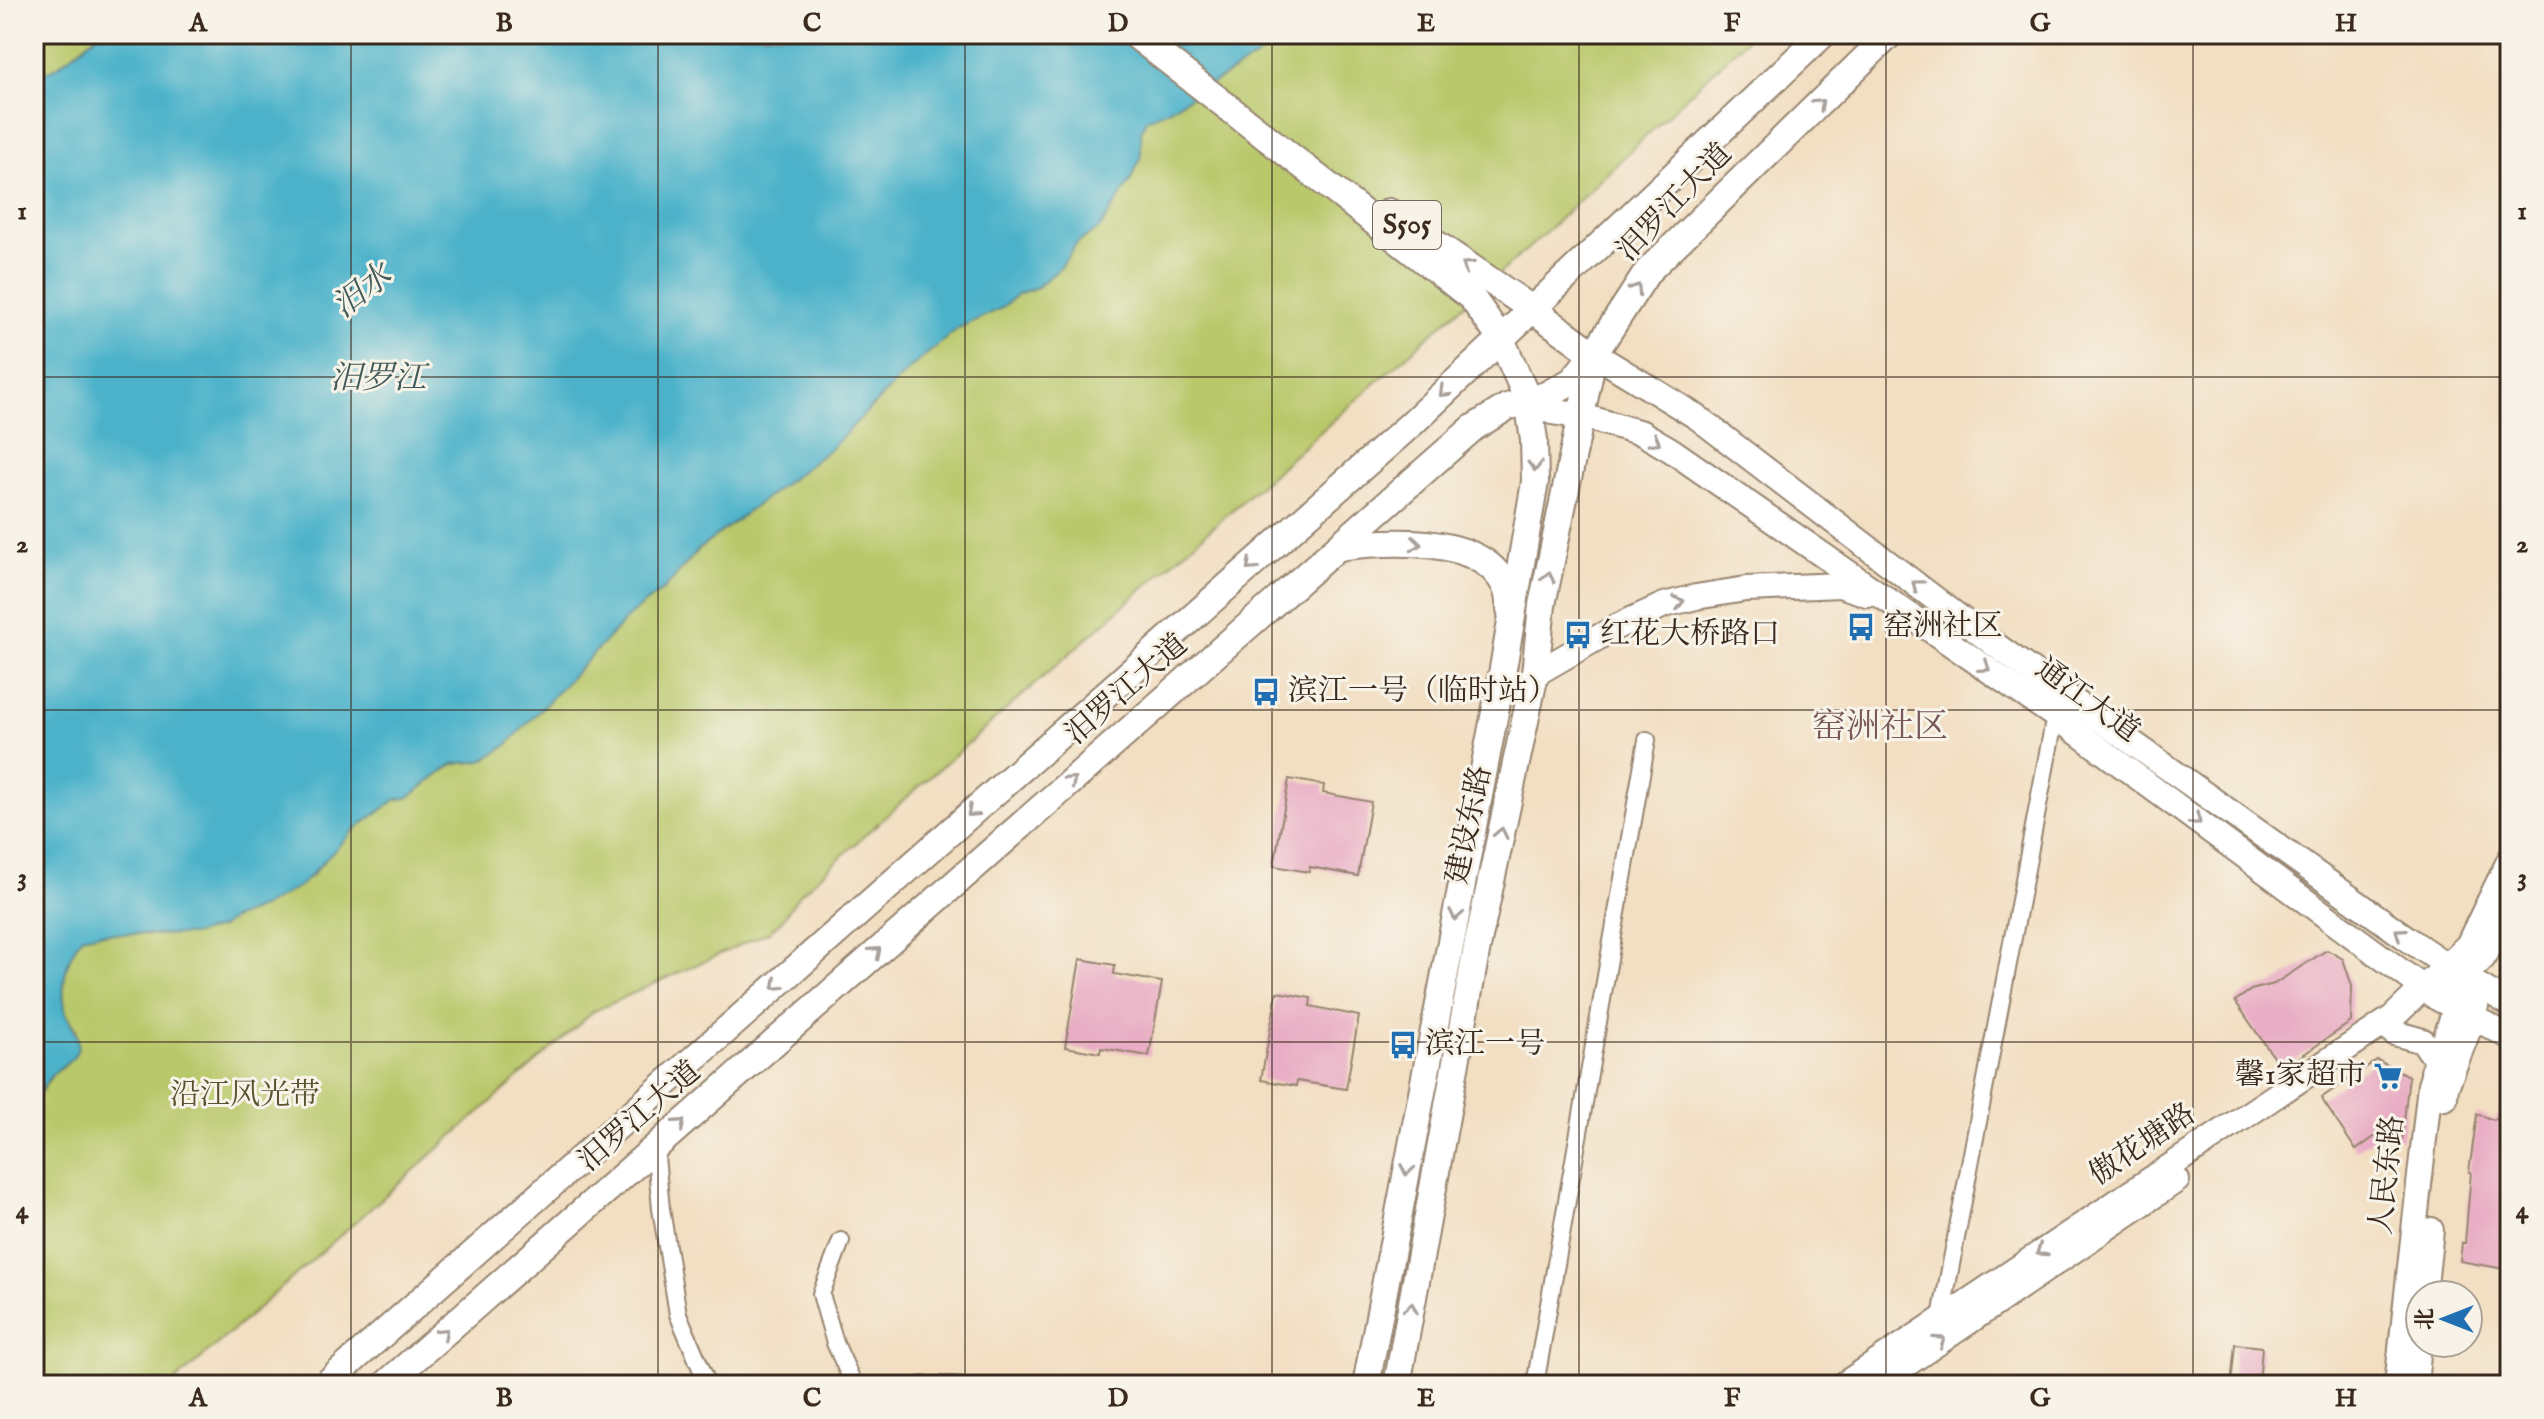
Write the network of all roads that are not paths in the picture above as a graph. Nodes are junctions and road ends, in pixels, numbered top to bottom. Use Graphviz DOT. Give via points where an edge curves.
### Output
graph roads {
  1 [pos="1134,34"];
  2 [pos="1148,34"];
  3 [pos="1823,34"];
  4 [pos="1890,34"];
  5 [pos="1281,144"];
  6 [pos="1532,309"];
  7 [pos="1501,339"];
  8 [pos="1594,354"];
  9 [pos="1528,400"];
  10 [pos="1582,416"];
  11 [pos="1338,547"];
  12 [pos="1894,604"];
  13 [pos="1512,616"];
  14 [pos="1535,674"];
  15 [pos="2062,706"];
  16 [pos="1647,740"];
  17 [pos="2510,859"];
  18 [pos="2510,900"];
  19 [pos="2476,951"];
  20 [pos="2464,976"];
  21 [pos="2447,1002"];
  22 [pos="2510,1004"];
  23 [pos="2394,1033"];
  24 [pos="2510,1037"];
  25 [pos="2430,1085"];
  26 [pos="655,1146"];
  27 [pos="841,1241"];
  28 [pos="2426,1279"];
  29 [pos="1941,1317"];
  30 [pos="2418,1359"];
  31 [pos="325,1385"];
  32 [pos="385,1385"];
  33 [pos="708,1385"];
  34 [pos="854,1385"];
  35 [pos="922,1385"];
  36 [pos="957,1385"];
  37 [pos="1366,1385"];
  38 [pos="1397,1385"];
  39 [pos="1535,1385"];
  40 [pos="1843,1385"];
  41 [pos="1876,1385"];
  42 [pos="2397,1385"];
  43 [pos="2415,1385"];
  1 -- 5 [label="main road, S505"];
  2 -- 5 [label="main road, S505"];
  3 -- 6 [label="main road, 汨罗江大道"];
  8 -- 4 [label="main road, 汨罗江大道, one-way" via="1648,271"];
  6 -- 5 [label="main road, S505, one-way"];
  5 -- 7 [label="main road, S505" via="1472,298"];
  6 -- 7 [label="main road, 汨罗江大道"];
  6 -- 8 [label="main road, S505"];
  7 -- 9 [label="main road, 建设东路"];
  7 -- 31 [label="main road, 汨罗江大道, one-way"];
  8 -- 9 [label="main road, 汨罗江大道" via="1572,381"];
  8 -- 10 [label="main road, 建设东路"];
  15 -- 8 [label="main road, 通江大道, one-way" via="1994,644 1697,417"];
  9 -- 10 [label="main road, 通江大道"];
  9 -- 11 [label="main road, 汨罗江大道" via="1473,428"];
  9 -- 13 [label="main road, 建设东路, one-way" via="1535,482"];
  10 -- 12 [label="main road, 通江大道, one-way" via="1642,433 1668,448"];
  14 -- 10 [label="main road, 建设东路, one-way" via="1542,605"];
  11 -- 13 [label="main road, one-way" via="1382,541 1471,555 1505,586"];
  26 -- 11 [label="main road, 汨罗江大道, one-way"];
  14 -- 12 [label="main road, one-way" via="1618,626 1696,597 1840,585"];
  12 -- 15 [label="main road, 通江大道, one-way"];
  13 -- 37 [label="main road, 建设东路, one-way"];
  38 -- 14 [label="main road, 建设东路, one-way" via="1477,947"];
  20 -- 15 [label="main road, 通江大道, one-way"];
  15 -- 21 [label="main road, 通江大道, one-way"];
  15 -- 29 [label="street"];
  16 -- 39 [label="street"];
  17 -- 19 [label="main road"];
  18 -- 19 [label="main road"];
  19 -- 20 [label="main road, 傲花塘路"];
  20 -- 21 [label="main road, 人民东路"];
  20 -- 21 [label="main road, 傲花塘路"];
  20 -- 22 [label="main road, 通江大道"];
  21 -- 23 [label="main road"];
  21 -- 24 [label="main road, 通江大道"];
  21 -- 25 [label="main road, 人民东路"];
  21 -- 28 [label="main road, 人民东路" via="2446,1087"];
  21 -- 29 [label="main road, 傲花塘路, one-way" via="2392,1018"];
  23 -- 25 [label="main road" via="2423,1041 2436,1060"];
  41 -- 23 [label="main road, one-way"];
  25 -- 42 [label="main road, 人民东路"];
  32 -- 26 [label="main road, 汨罗江大道, one-way"];
  26 -- 33 [label="street" via="678,1314"];
  27 -- 34 [label="street" via="821,1294"];
  29 -- 40 [label="main road, 傲花塘路"];
  30 -- 43 [label="main road"];
  35 -- 36 [label="street"];
}
